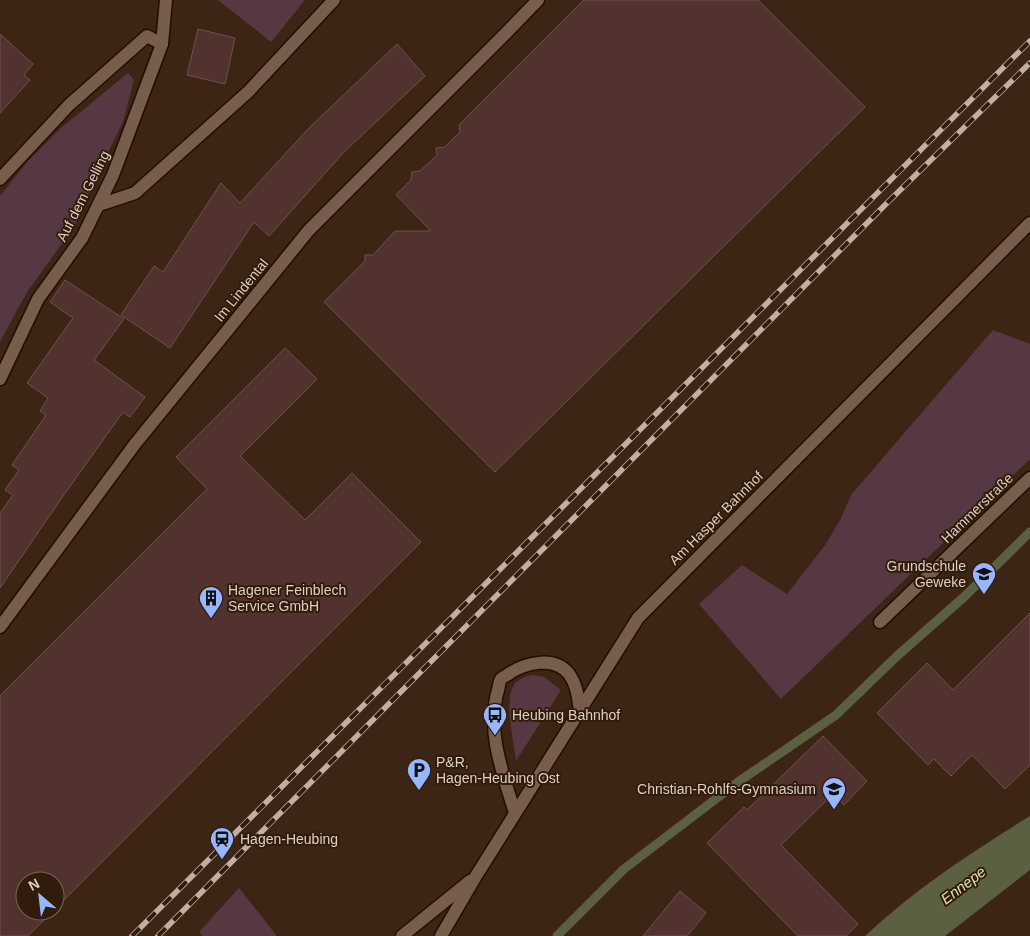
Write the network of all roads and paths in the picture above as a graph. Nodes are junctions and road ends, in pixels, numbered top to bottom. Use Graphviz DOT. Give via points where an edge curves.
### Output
graph roads {
  1 [pos="166,0"];
  2 [pos="334,0"];
  3 [pos="538,0"];
  4 [pos="162,44"];
  5 [pos="0,179"];
  6 [pos="99,205"];
  7 [pos="1030,223"];
  8 [pos="0,379"];
  9 [pos="1030,478"];
  10 [pos="880,622"];
  11 [pos="0,627"];
  12 [pos="580,710"];
  13 [pos="515,813"];
  14 [pos="476,876"];
  15 [pos="402,936"];
  16 [pos="441,936"];
  1 -- 4 [label="street, Auf dem Gelling"];
  2 -- 6 [label="street" via="248,92 135,193"];
  3 -- 11 [label="street, Im Lindental" via="309,230 135,444"];
  4 -- 5 [label="street" via="147,36 69,105"];
  4 -- 6 [label="street, Auf dem Gelling"];
  6 -- 8 [label="street, Auf dem Gelling" via="82,238 38,299"];
  7 -- 12 [label="street, Am Hasper Bahnhof" via="638,618"];
  9 -- 10 [label="street, Hammerstraße"];
  12 -- 13 [label="street, Am Hasper Bahnhof"];
  12 -- 13 [label="street" via="576,686 557,664 539,662 518,667 501,679 495,701 494,736"];
  13 -- 14 [label="street, Am Hasper Bahnhof"];
  14 -- 15 [label="street, Am Hasper Bahnhof"];
  14 -- 16 [label="street, Am Hasper Bahnhof"];
}
